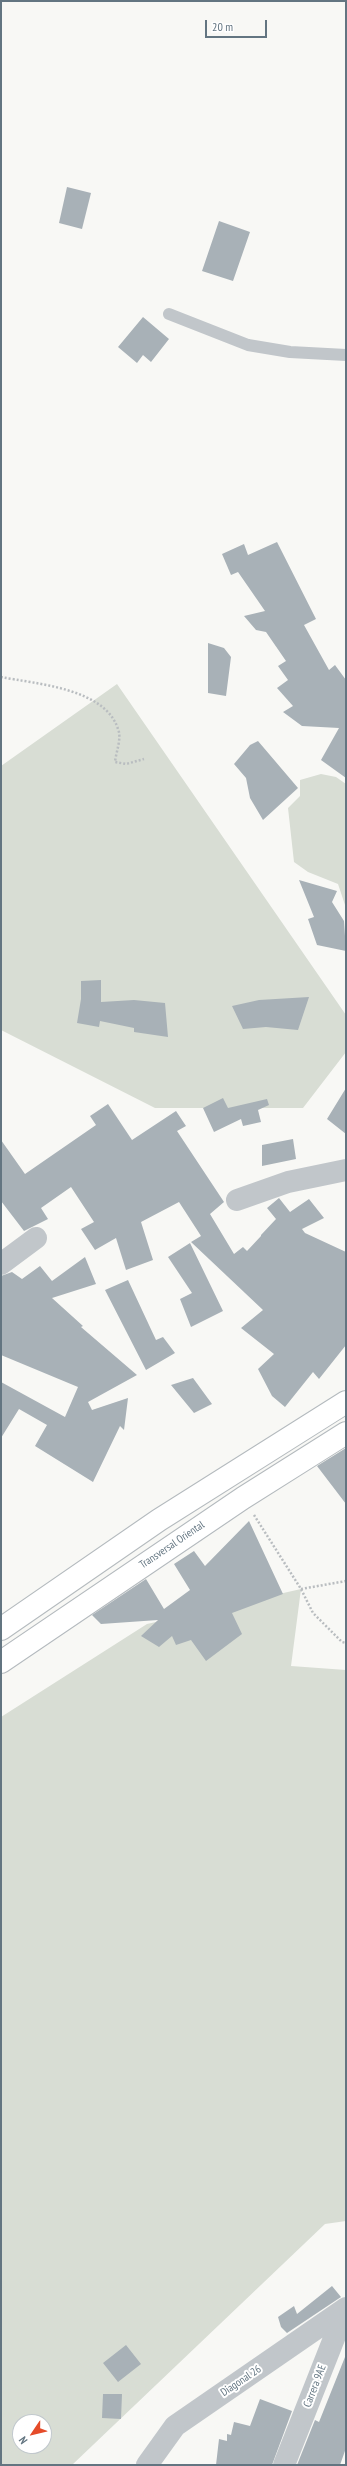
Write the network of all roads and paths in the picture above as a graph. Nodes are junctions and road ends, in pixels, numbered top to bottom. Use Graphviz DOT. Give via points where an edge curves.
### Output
graph roads {
  1 [pos="169,314"];
  2 [pos="346,356"];
  3 [pos="1,677"];
  4 [pos="144,759"];
  5 [pos="346,1170"];
  6 [pos="237,1200"];
  7 [pos="36,1238"];
  8 [pos="1,1264"];
  9 [pos="346,1402"];
  10 [pos="346,1433"];
  11 [pos="242,1470"];
  12 [pos="250,1494"];
  13 [pos="346,1581"];
  14 [pos="301,1588"];
  15 [pos="1,1629"];
  16 [pos="346,1643"];
  17 [pos="1,1662"];
  18 [pos="346,2308"];
  19 [pos="147,2465"];
  20 [pos="284,2465"];
  1 -- 2 [label="lane" via="248,345 290,352"];
  3 -- 4 [label="path" via="68,688 101,705 113,718 119,730 115,762 126,764"];
  5 -- 6 [label="street" via="288,1182"];
  7 -- 8 [label="street"];
  9 -- 11 [label="main road"];
  10 -- 12 [label="main road, Transversal Oriental"];
  11 -- 12 [label="main road"];
  11 -- 15 [label="main road" via="90,1566"];
  12 -- 14 [label="path"];
  12 -- 17 [label="main road, Transversal Oriental"];
  13 -- 14 [label="path"];
  14 -- 16 [label="path" via="313,1613"];
  18 -- 19 [label="street, Diagonal 26" via="175,2426"];
  18 -- 20 [label="street, Carrera 9AE"];
}
